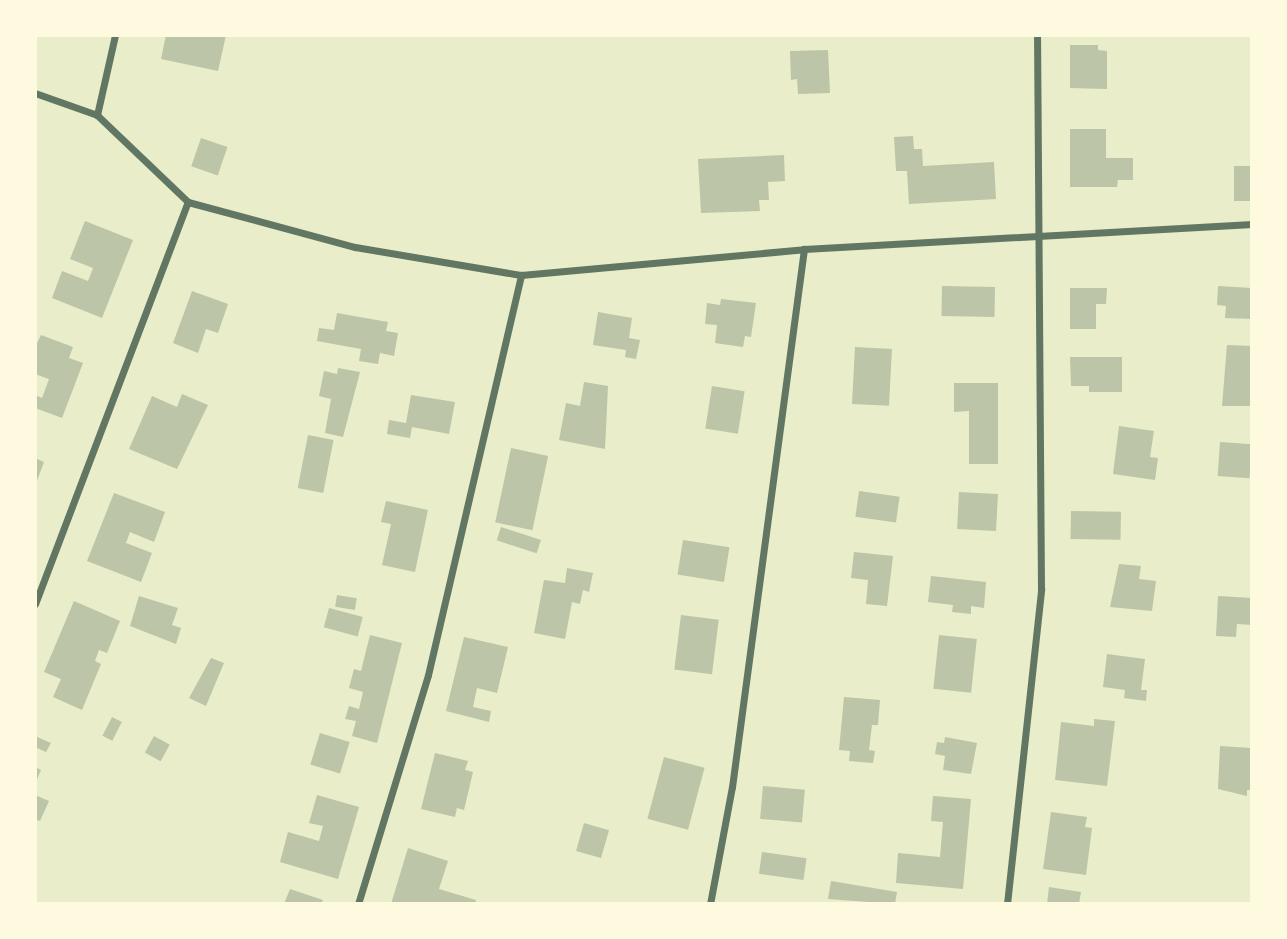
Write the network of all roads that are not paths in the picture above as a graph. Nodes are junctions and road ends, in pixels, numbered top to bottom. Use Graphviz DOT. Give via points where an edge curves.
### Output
graph roads {
  1 [pos="115,35"];
  2 [pos="1037,35"];
  3 [pos="35,93"];
  4 [pos="97,115"];
  5 [pos="188,202"];
  6 [pos="1252,224"];
  7 [pos="1037,236"];
  8 [pos="804,249"];
  9 [pos="521,275"];
  10 [pos="35,604"];
  11 [pos="358,904"];
  12 [pos="710,904"];
  13 [pos="1007,904"];
  1 -- 4 [label="street"];
  2 -- 7 [label="street"];
  3 -- 4 [label="street"];
  4 -- 5 [label="street"];
  5 -- 9 [label="street" via="355,247"];
  5 -- 10 [label="street"];
  6 -- 7 [label="street"];
  7 -- 8 [label="street"];
  7 -- 13 [label="street" via="1041,589"];
  8 -- 9 [label="street"];
  8 -- 12 [label="street" via="732,787"];
  9 -- 11 [label="street" via="428,675"];
}
